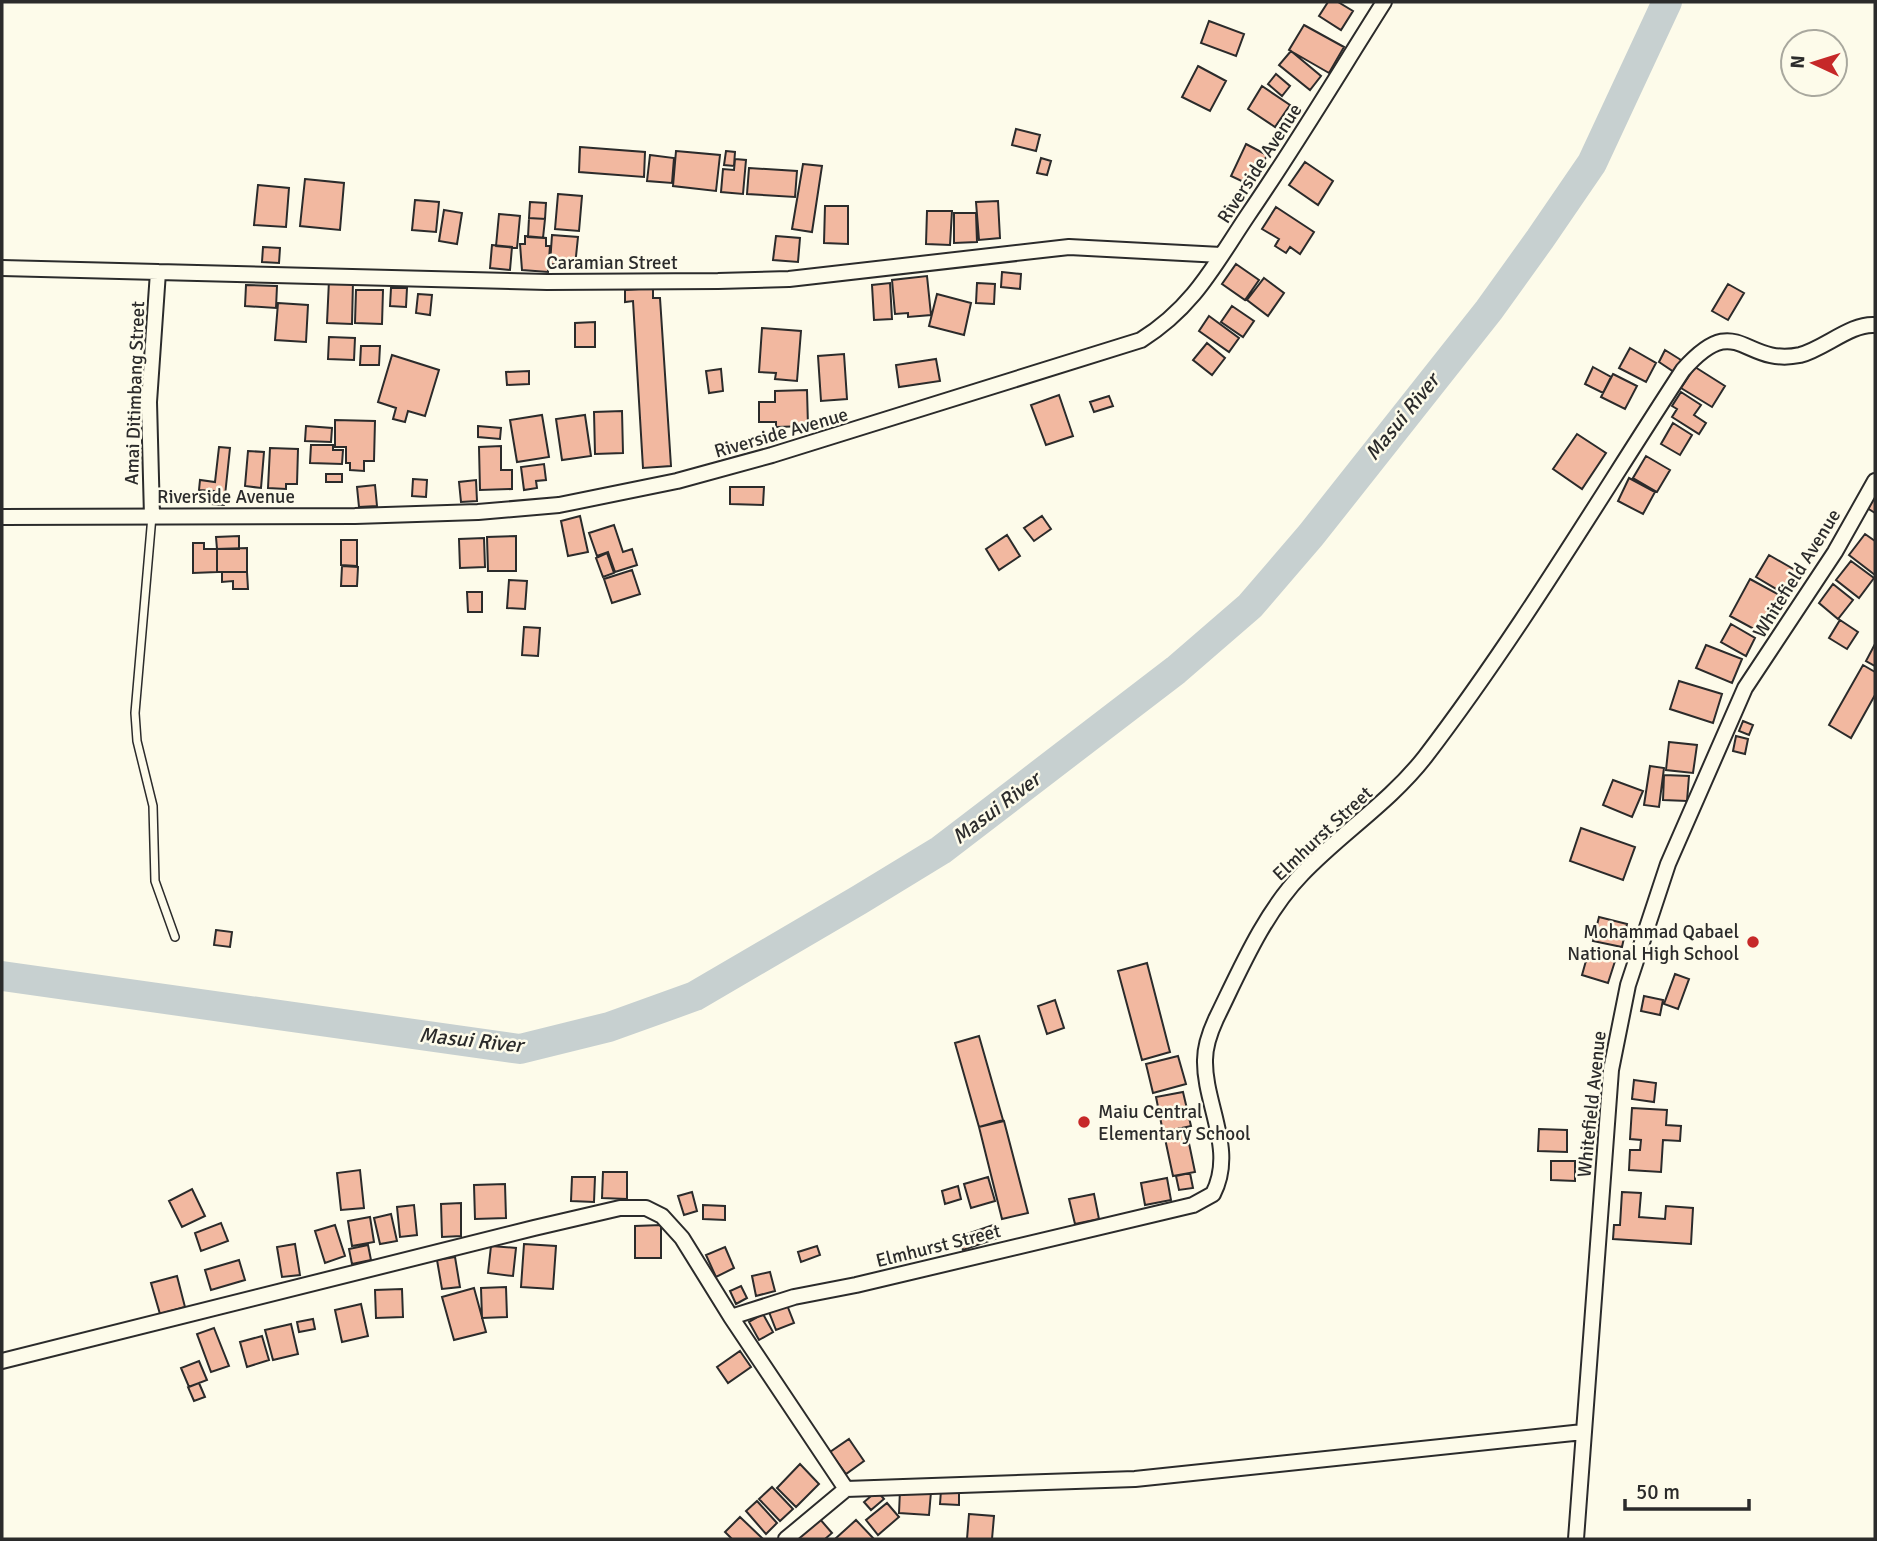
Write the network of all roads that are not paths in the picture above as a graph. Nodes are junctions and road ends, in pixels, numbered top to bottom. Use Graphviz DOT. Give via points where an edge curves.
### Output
graph roads {
  1 [pos="1384,2"];
  2 [pos="1221,255"];
  3 [pos="2,268"];
  4 [pos="158,272"];
  5 [pos="1875,325"];
  6 [pos="1875,481"];
  7 [pos="152,516"];
  8 [pos="2,517"];
  9 [pos="175,937"];
  10 [pos="731,1317"];
  11 [pos="2,1362"];
  12 [pos="1583,1432"];
  13 [pos="846,1489"];
  14 [pos="786,1539"];
  15 [pos="1576,1539"];
  1 -- 2 [label="street, Riverside Avenue"];
  2 -- 4 [label="street, Caramian Street" via="1069,247 789,279 718,281 547,282"];
  2 -- 7 [label="street, Riverside Avenue" via="1188,304 1141,340 854,431 677,481 559,505 478,512"];
  3 -- 4 [label="street, Caramian Street"];
  4 -- 7 [label="street, Amai Ditimbang Street" via="149,402"];
  5 -- 10 [label="street, Elmhurst Street" via="1792,356 1759,352 1736,341 1713,342 1701,350 1683,370 1524,622 1423,760 1391,796 1282,896 1207,1041 1207,1076 1220,1147 1220,1173 1213,1195 1193,1205 794,1297"];
  6 -- 12 [label="street, Whitefield Avenue" via="1835,552 1745,688 1668,864 1628,985 1611,1070"];
  7 -- 8 [label="street, Riverside Avenue"];
  7 -- 9 [label="lane" via="135,713 137,741 152,796 155,881"];
  10 -- 11 [label="street" via="663,1216 632,1207"];
  10 -- 13 [label="street"];
  12 -- 13 [label="street" via="1135,1479"];
  12 -- 15 [label="street, Whitefield Avenue"];
  13 -- 14 [label="street"];
}
